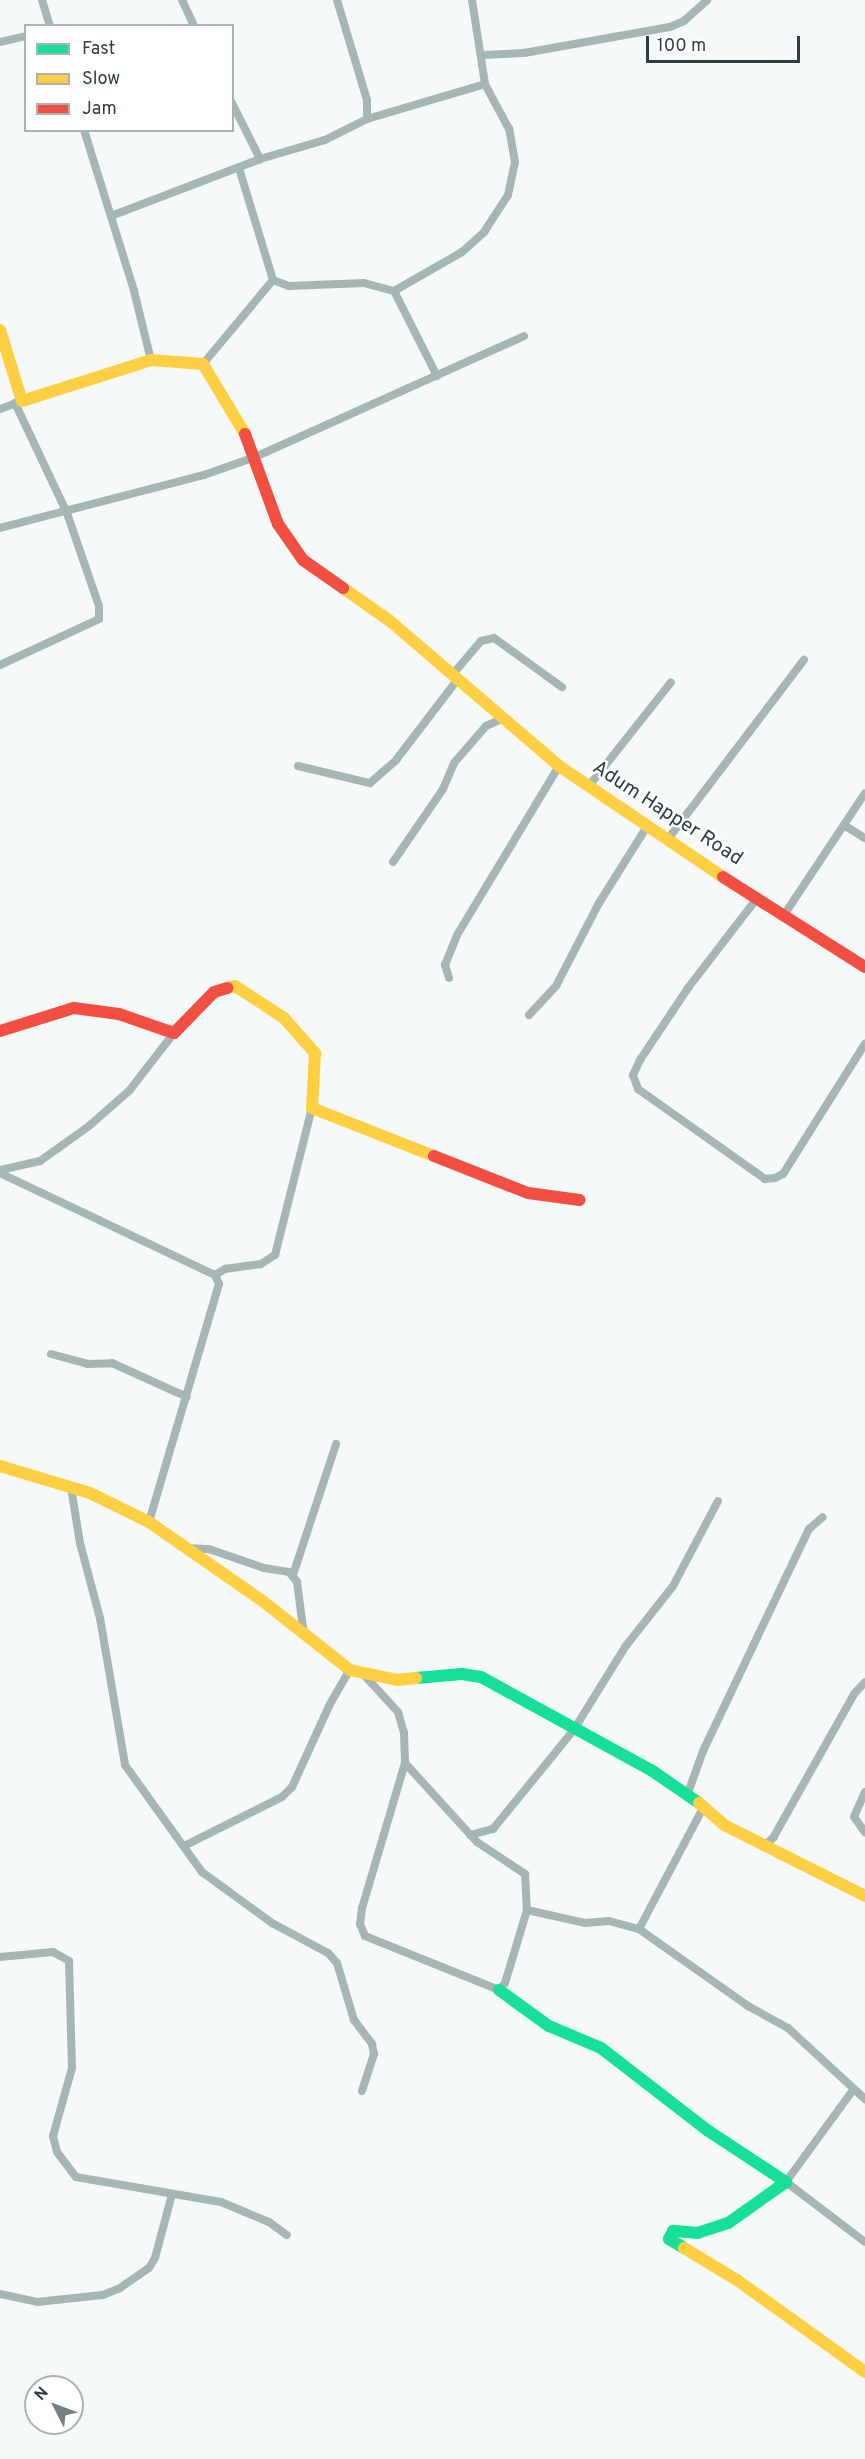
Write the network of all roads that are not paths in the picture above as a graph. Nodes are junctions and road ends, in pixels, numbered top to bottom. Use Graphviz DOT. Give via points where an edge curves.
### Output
graph roads {
  1 [pos="42,0"];
  2 [pos="182,0"];
  3 [pos="337,0"];
  4 [pos="472,0"];
  5 [pos="707,0"];
  6 [pos="49,24"];
  7 [pos="193,24"];
  8 [pos="24,36"];
  9 [pos="0,42"];
  10 [pos="483,55"];
  11 [pos="485,84"];
  12 [pos="234,107"];
  13 [pos="367,119"];
  14 [pos="85,132"];
  15 [pos="260,159"];
  16 [pos="239,168"];
  17 [pos="111,216"];
  18 [pos="273,280"];
  19 [pos="394,291"];
  20 [pos="0,330"];
  21 [pos="524,336"];
  22 [pos="151,360"];
  23 [pos="203,364"];
  24 [pos="437,376"];
  25 [pos="19,402"];
  26 [pos="0,409"];
  27 [pos="255,457"];
  28 [pos="67,513"];
  29 [pos="0,528"];
  30 [pos="804,660"];
  31 [pos="0,665"];
  32 [pos="456,676"];
  33 [pos="671,682"];
  34 [pos="562,687"];
  35 [pos="502,719"];
  36 [pos="298,766"];
  37 [pos="559,766"];
  38 [pos="589,786"];
  39 [pos="865,793"];
  40 [pos="844,825"];
  41 [pos="646,828"];
  42 [pos="865,838"];
  43 [pos="668,839"];
  44 [pos="393,862"];
  45 [pos="758,897"];
  46 [pos="784,915"];
  47 [pos="865,967"];
  48 [pos="449,978"];
  49 [pos="529,1015"];
  50 [pos="0,1031"];
  51 [pos="174,1033"];
  52 [pos="865,1044"];
  53 [pos="312,1108"];
  54 [pos="0,1172"];
  55 [pos="580,1200"];
  56 [pos="215,1275"];
  57 [pos="51,1354"];
  58 [pos="187,1397"];
  59 [pos="336,1444"];
  60 [pos="0,1466"];
  61 [pos="71,1487"];
  62 [pos="718,1501"];
  63 [pos="823,1517"];
  64 [pos="149,1522"];
  65 [pos="187,1548"];
  66 [pos="293,1575"];
  67 [pos="304,1635"];
  68 [pos="350,1670"];
  69 [pos="365,1676"];
  70 [pos="865,1682"];
  71 [pos="573,1731"];
  72 [pos="405,1763"];
  73 [pos="865,1792"];
  74 [pos="688,1793"];
  75 [pos="702,1810"];
  76 [pos="865,1832"];
  77 [pos="470,1835"];
  78 [pos="186,1845"];
  79 [pos="765,1845"];
  80 [pos="865,1895"];
  81 [pos="527,1910"];
  82 [pos="639,1929"];
  83 [pos="0,1957"];
  84 [pos="499,1990"];
  85 [pos="853,2090"];
  86 [pos="362,2091"];
  87 [pos="865,2098"];
  88 [pos="786,2182"];
  89 [pos="172,2194"];
  90 [pos="287,2235"];
  91 [pos="865,2242"];
  92 [pos="0,2294"];
  93 [pos="865,2372"];
  1 -- 6 [label="street"];
  2 -- 7 [label="street"];
  3 -- 13 [label="street" via="367,100"];
  4 -- 10 [label="street"];
  5 -- 10 [label="street" via="684,21 670,27 524,53"];
  8 -- 9 [label="street"];
  10 -- 11 [label="street"];
  11 -- 13 [label="street"];
  11 -- 19 [label="street" via="509,129 515,162 508,195 484,232 462,252"];
  12 -- 15 [label="street"];
  13 -- 15 [label="street" via="325,140"];
  14 -- 17 [label="street"];
  15 -- 16 [label="street"];
  16 -- 17 [label="street"];
  16 -- 18 [label="street"];
  17 -- 22 [label="street"];
  18 -- 19 [label="street" via="289,286 364,283"];
  18 -- 23 [label="street"];
  19 -- 24 [label="street"];
  20 -- 25 [label="street"];
  21 -- 24 [label="street"];
  22 -- 23 [label="street"];
  22 -- 25 [label="street"];
  23 -- 27 [label="street, Adum Happer Road" via="225,394"];
  24 -- 27 [label="street"];
  25 -- 26 [label="street"];
  25 -- 28 [label="street"];
  27 -- 28 [label="street"];
  27 -- 32 [label="street, Adum Happer Road" via="288,543 303,560 390,621"];
  28 -- 29 [label="street"];
  28 -- 31 [label="street" via="99,606 99,619"];
  30 -- 43 [label="street"];
  32 -- 34 [label="street" via="481,641 494,638"];
  32 -- 35 [label="street, Adum Happer Road"];
  32 -- 36 [label="street" via="396,760 370,783"];
  33 -- 38 [label="street"];
  35 -- 37 [label="street, Adum Happer Road"];
  35 -- 44 [label="street" via="486,726 454,763 446,783"];
  37 -- 38 [label="street, Adum Happer Road"];
  37 -- 48 [label="street" via="457,935 445,965"];
  38 -- 41 [label="street, Adum Happer Road"];
  39 -- 40 [label="street"];
  40 -- 42 [label="street"];
  40 -- 46 [label="street"];
  41 -- 43 [label="street, Adum Happer Road"];
  41 -- 49 [label="street" via="589,920 555,986"];
  43 -- 45 [label="street, Adum Happer Road"];
  45 -- 46 [label="street, Adum Happer Road"];
  45 -- 52 [label="street" via="639,1060 633,1075 638,1089 765,1179 774,1179 783,1174"];
  46 -- 47 [label="street, Adum Happer Road"];
  50 -- 51 [label="street" via="74,1008 119,1014"];
  51 -- 53 [label="street" via="214,992 236,986 284,1018 315,1053"];
  51 -- 54 [label="street" via="129,1091 89,1126 40,1161"];
  53 -- 55 [label="street" via="528,1193"];
  53 -- 56 [label="street" via="275,1255 261,1264 225,1269"];
  54 -- 56 [label="street"];
  56 -- 58 [label="street" via="219,1293"];
  57 -- 58 [label="street" via="88,1364 112,1363"];
  58 -- 64 [label="street"];
  59 -- 66 [label="street"];
  60 -- 61 [label="street"];
  61 -- 64 [label="street"];
  61 -- 78 [label="street" via="80,1543 100,1618 125,1765 139,1789"];
  62 -- 71 [label="street" via="673,1586 625,1647"];
  63 -- 74 [label="street" via="809,1529"];
  64 -- 65 [label="street"];
  65 -- 66 [label="street" via="208,1549"];
  65 -- 67 [label="street"];
  66 -- 67 [label="street"];
  67 -- 68 [label="street"];
  68 -- 69 [label="street"];
  68 -- 78 [label="street" via="292,1787 282,1797"];
  69 -- 71 [label="street" via="397,1680 462,1674 480,1677"];
  69 -- 72 [label="street" via="398,1712 404,1733"];
  70 -- 79 [label="street" via="854,1694 773,1838"];
  71 -- 74 [label="street"];
  71 -- 77 [label="street" via="493,1829"];
  72 -- 77 [label="street"];
  72 -- 84 [label="street" via="362,1908 362,1932"];
  73 -- 76 [label="street" via="854,1817"];
  74 -- 75 [label="street"];
  75 -- 79 [label="street"];
  75 -- 82 [label="street"];
  77 -- 81 [label="street" via="525,1874"];
  78 -- 86 [label="street" via="208,1877 272,1923 328,1953 337,1963 354,2020 372,2044 374,2054"];
  79 -- 80 [label="street"];
  81 -- 82 [label="street" via="585,1923 609,1922"];
  81 -- 84 [label="street" via="505,1983"];
  82 -- 85 [label="street" via="748,2006 780,2022"];
  83 -- 89 [label="street" via="53,1952 69,1960 72,2068 53,2136 69,2170 85,2180"];
  84 -- 88 [label="street" via="549,2026 601,2048 707,2130"];
  85 -- 87 [label="street"];
  85 -- 88 [label="street"];
  88 -- 91 [label="street"];
  88 -- 93 [label="street" via="728,2223 698,2232 674,2231 669,2239 737,2280"];
  89 -- 90 [label="street" via="221,2202 269,2222"];
  89 -- 92 [label="street" via="155,2258 149,2268 120,2288 103,2295 37,2302"];
}
